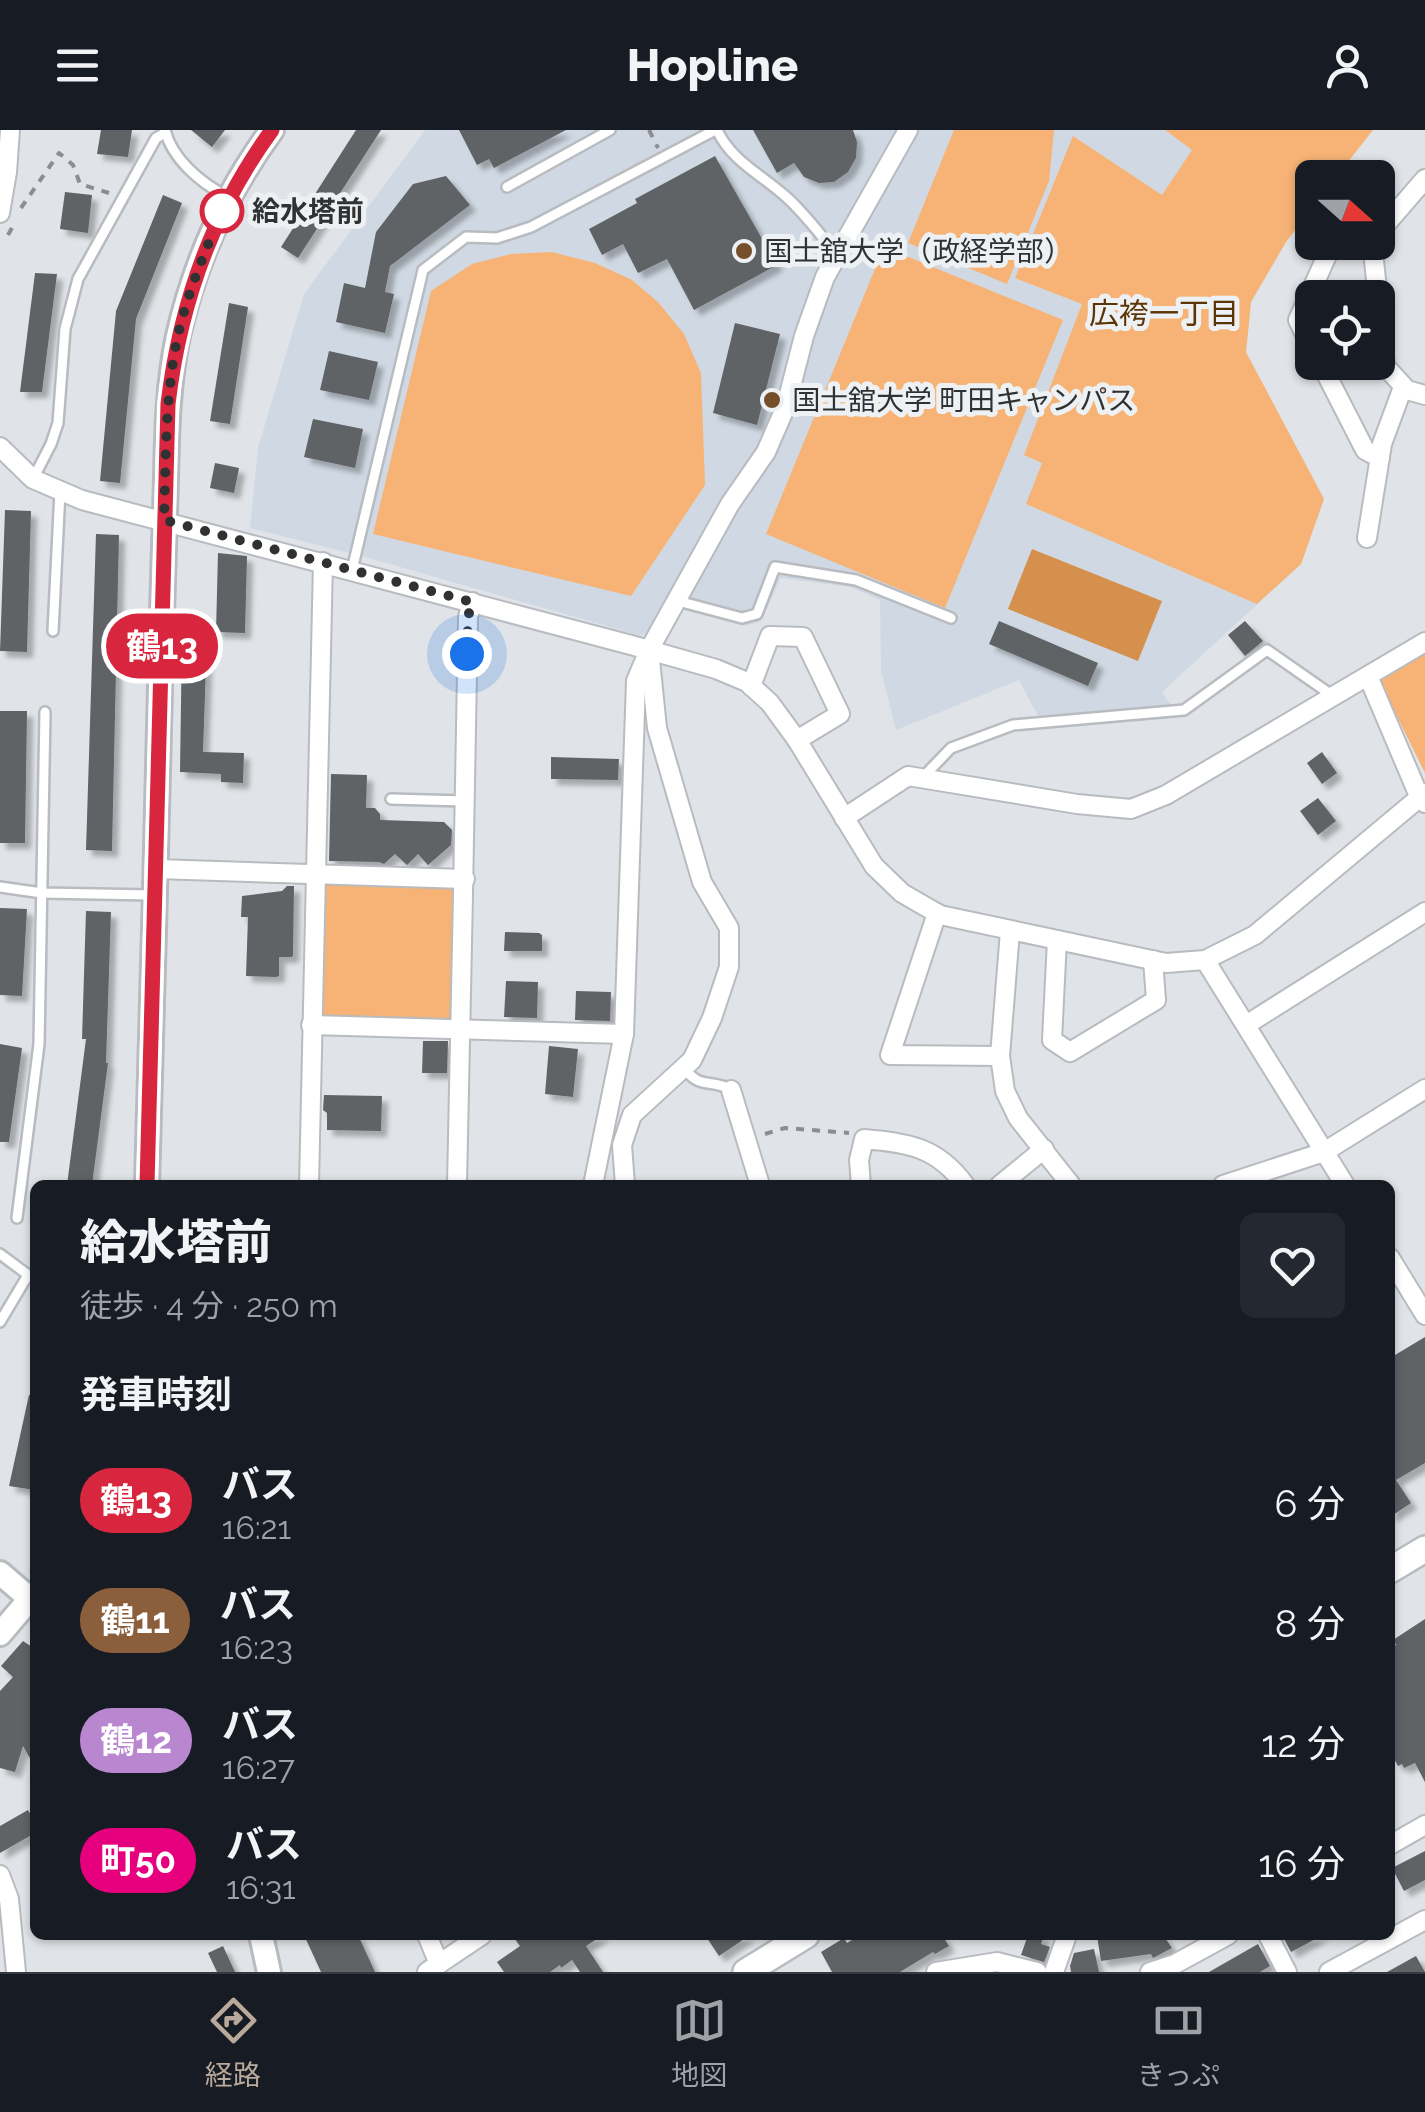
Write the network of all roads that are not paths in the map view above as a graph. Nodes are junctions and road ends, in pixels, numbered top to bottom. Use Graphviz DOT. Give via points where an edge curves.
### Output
graph roads {
  1 [pos="10,130"];
  2 [pos="272,130"];
  3 [pos="610,130"];
  4 [pos="716,130"];
  5 [pos="908,130"];
  6 [pos="166,132"];
  7 [pos="1425,179"];
  8 [pos="508,186"];
  9 [pos="228,198"];
  10 [pos="0,212"];
  11 [pos="1395,215"];
  12 [pos="836,254"];
  13 [pos="1374,260"];
  14 [pos="1329,380"];
  15 [pos="1403,387"];
  16 [pos="1425,394"];
  17 [pos="0,447"];
  18 [pos="1380,458"];
  19 [pos="33,479"];
  20 [pos="60,492"];
  21 [pos="164,520"];
  22 [pos="1367,538"];
  23 [pos="323,562"];
  24 [pos="352,570"];
  25 [pos="678,601"];
  26 [pos="472,602"];
  27 [pos="951,618"];
  28 [pos="52,630"];
  29 [pos="1425,642"];
  30 [pos="648,650"];
  31 [pos="1368,676"];
  32 [pos="751,686"];
  33 [pos="1335,697"];
  34 [pos="45,712"];
  35 [pos="797,740"];
  36 [pos="922,778"];
  37 [pos="1423,797"];
  38 [pos="391,799"];
  39 [pos="464,801"];
  40 [pos="844,818"];
  41 [pos="156,870"];
  42 [pos="317,876"];
  43 [pos="465,880"];
  44 [pos="0,887"];
  45 [pos="42,893"];
  46 [pos="154,895"];
  47 [pos="1425,912"];
  48 [pos="936,913"];
  49 [pos="1010,931"];
  50 [pos="1057,940"];
  51 [pos="1153,960"];
  52 [pos="1205,960"];
  53 [pos="311,1024"];
  54 [pos="1246,1025"];
  55 [pos="462,1030"];
  56 [pos="624,1034"];
  57 [pos="1000,1056"];
  58 [pos="684,1066"];
  59 [pos="1425,1089"];
  60 [pos="731,1090"];
  61 [pos="1044,1149"];
  62 [pos="1324,1152"];
  63 [pos="147,1180"];
  64 [pos="309,1180"];
  65 [pos="458,1180"];
  66 [pos="594,1180"];
  67 [pos="625,1180"];
  68 [pos="758,1180"];
  69 [pos="861,1180"];
  70 [pos="961,1180"];
  71 [pos="1006,1180"];
  72 [pos="1067,1180"];
  73 [pos="1238,1180"];
  74 [pos="1342,1180"];
  75 [pos="17,1218"];
  76 [pos="0,1254"];
  77 [pos="1395,1266"];
  78 [pos="30,1277"];
  79 [pos="30,1279"];
  80 [pos="1425,1315"];
  81 [pos="0,1322"];
  82 [pos="1425,1548"];
  83 [pos="1395,1567"];
  84 [pos="0,1573"];
  85 [pos="30,1596"];
  86 [pos="30,1601"];
  87 [pos="0,1634"];
  88 [pos="1425,1825"];
  89 [pos="1395,1842"];
  90 [pos="0,1875"];
  91 [pos="1425,1920"];
  92 [pos="1395,1936"];
  93 [pos="262,1940"];
  94 [pos="428,1940"];
  95 [pos="475,1940"];
  96 [pos="1065,1940"];
  97 [pos="1219,1940"];
  98 [pos="1271,1940"];
  99 [pos="1388,1940"];
  100 [pos="777,1942"];
  101 [pos="433,1968"];
  102 [pos="16,1972"];
  103 [pos="269,1972"];
  104 [pos="746,1972"];
  105 [pos="936,1972"];
  106 [pos="1037,1972"];
  107 [pos="1054,1972"];
  108 [pos="1150,1972"];
  109 [pos="1287,1972"];
  110 [pos="1330,1972"];
  1 -- 10 [label="street"];
  2 -- 9 [label="street"];
  3 -- 8 [label="lane"];
  4 -- 12 [label="lane"];
  4 -- 24 [label="lane" via="532,226 497,238 466,237 423,270"];
  5 -- 12 [label="street"];
  6 -- 9 [label="lane" via="191,172"];
  6 -- 19 [label="lane" via="156,138 78,279 65,329 58,423"];
  7 -- 11 [label="street"];
  9 -- 21 [label="street" via="178,335"];
  12 -- 25 [label="street" via="766,452"];
  13 -- 15 [label="street" via="1385,366"];
  14 -- 18 [label="street" via="1365,450"];
  15 -- 16 [label="street"];
  15 -- 18 [label="street"];
  17 -- 19 [label="street"];
  18 -- 22 [label="street"];
  19 -- 20 [label="street"];
  20 -- 21 [label="street"];
  20 -- 28 [label="lane"];
  21 -- 23 [label="street"];
  21 -- 41 [label="street"];
  23 -- 24 [label="street"];
  23 -- 42 [label="street"];
  24 -- 26 [label="street"];
  25 -- 27 [label="lane" via="742,618 757,614 775,567 856,580"];
  25 -- 30 [label="street"];
  26 -- 30 [label="street"];
  26 -- 39 [label="street"];
  29 -- 31 [label="street"];
  30 -- 32 [label="street" via="716,668"];
  30 -- 56 [label="street" via="636,682"];
  30 -- 58 [label="street" via="657,728 702,882 729,928 730,967 712,1018"];
  31 -- 33 [label="street"];
  31 -- 37 [label="street"];
  32 -- 35 [label="street"];
  32 -- 35 [label="street" via="770,636 803,637 840,714"];
  33 -- 36 [label="street" via="1131,809"];
  33 -- 36 [label="lane" via="1267,650 1184,710 1013,726 951,748"];
  34 -- 45 [label="lane"];
  35 -- 40 [label="street"];
  36 -- 40 [label="street" via="908,776"];
  37 -- 52 [label="street" via="1255,935"];
  38 -- 39 [label="lane"];
  39 -- 43 [label="street"];
  40 -- 48 [label="street" via="874,866"];
  41 -- 42 [label="street"];
  41 -- 46 [label="street"];
  42 -- 43 [label="street"];
  42 -- 53 [label="street"];
  43 -- 55 [label="street"];
  44 -- 45 [label="lane"];
  45 -- 46 [label="lane"];
  45 -- 75 [label="lane" via="38,1044"];
  46 -- 63 [label="street"];
  47 -- 54 [label="street"];
  48 -- 49 [label="street"];
  48 -- 57 [label="street" via="890,1056"];
  49 -- 50 [label="street"];
  49 -- 57 [label="street"];
  50 -- 51 [label="street"];
  50 -- 51 [label="street" via="1052,1040 1070,1052 1156,1000"];
  51 -- 52 [label="street"];
  52 -- 54 [label="street"];
  53 -- 55 [label="street"];
  53 -- 64 [label="street"];
  54 -- 62 [label="street"];
  55 -- 56 [label="street"];
  55 -- 65 [label="street"];
  56 -- 66 [label="street"];
  57 -- 61 [label="street" via="1018,1118"];
  58 -- 60 [label="lane" via="691,1078"];
  58 -- 67 [label="street" via="632,1116 622,1145"];
  59 -- 62 [label="street"];
  60 -- 68 [label="street"];
  61 -- 71 [label="street"];
  61 -- 72 [label="street"];
  62 -- 73 [label="street"];
  62 -- 74 [label="street"];
  69 -- 70 [label="street" via="864,1139 906,1143 935,1156"];
  76 -- 78 [label="lane"];
  77 -- 80 [label="street"];
  79 -- 81 [label="lane"];
  82 -- 83 [label="main road"];
  84 -- 85 [label="street"];
  86 -- 87 [label="street"];
  88 -- 89 [label="street"];
  90 -- 102 [label="street"];
  91 -- 92 [label="street"];
  93 -- 103 [label="street"];
  94 -- 101 [label="street"];
  95 -- 101 [label="street"];
  96 -- 107 [label="street"];
  97 -- 108 [label="street"];
  98 -- 109 [label="street"];
  99 -- 110 [label="street"];
  100 -- 104 [label="main road"];
  105 -- 106 [label="street" via="997,1962"];
}
